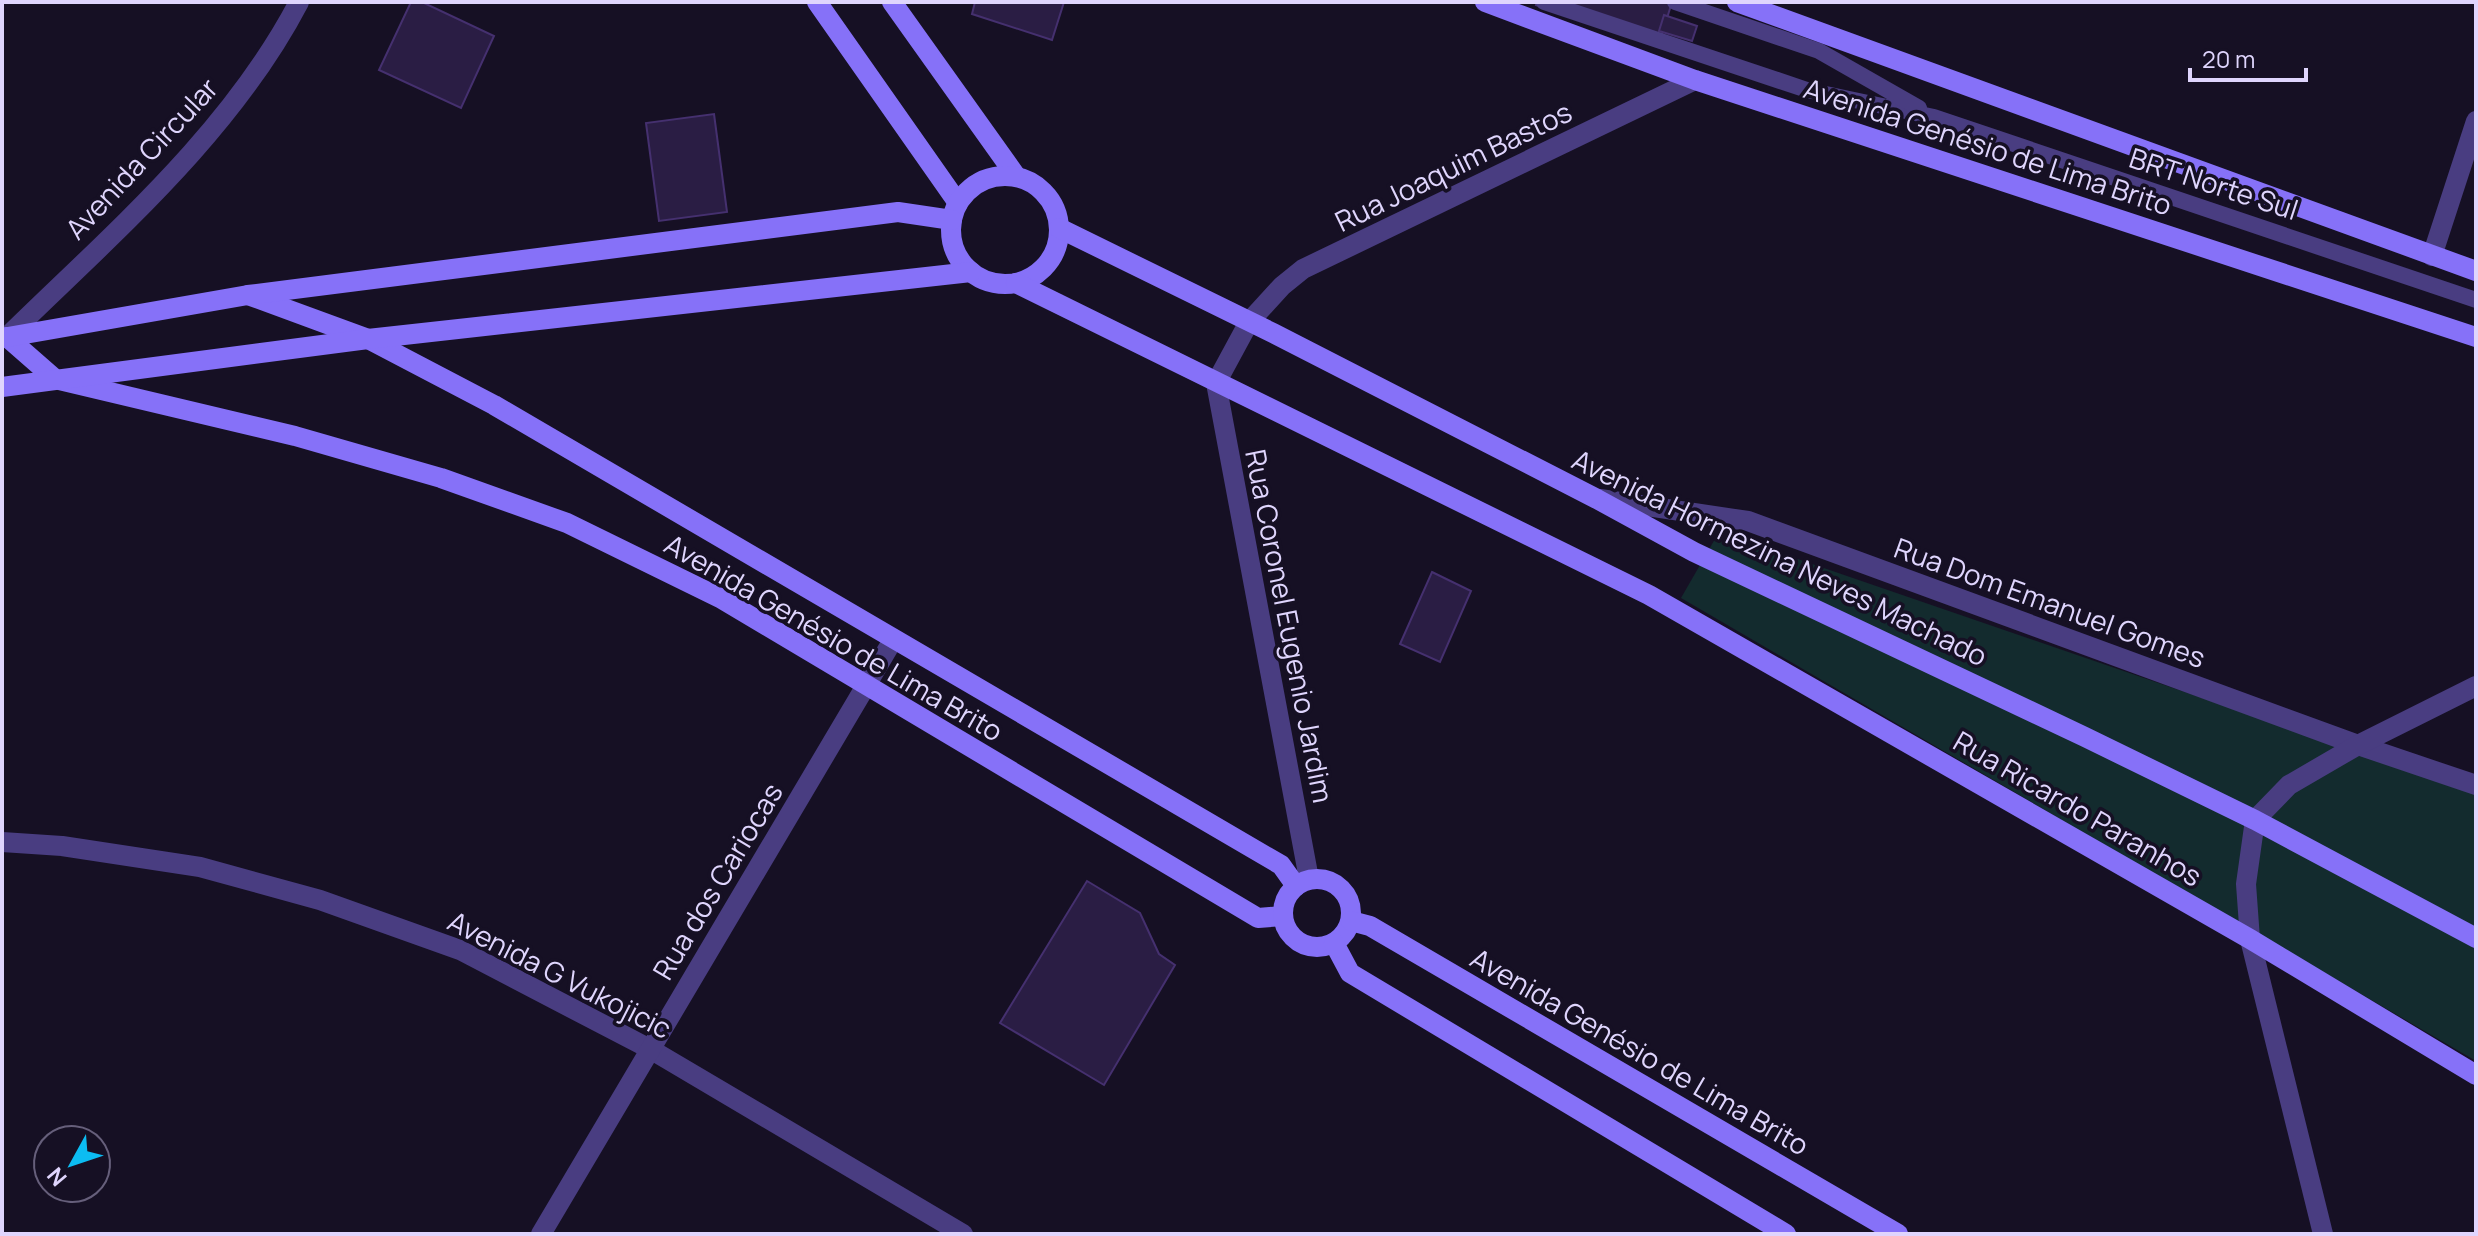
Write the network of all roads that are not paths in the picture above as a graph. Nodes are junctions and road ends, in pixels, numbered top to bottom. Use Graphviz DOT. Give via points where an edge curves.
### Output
graph roads {
  1 [pos="299,2"];
  2 [pos="817,2"];
  3 [pos="892,2"];
  4 [pos="1485,2"];
  5 [pos="1544,2"];
  6 [pos="1675,2"];
  7 [pos="1737,2"];
  8 [pos="1695,80"];
  9 [pos="1934,117"];
  10 [pos="2476,121"];
  11 [pos="1016,176"];
  12 [pos="955,211"];
  13 [pos="1059,228"];
  14 [pos="2432,256"];
  15 [pos="2476,271"];
  16 [pos="971,272"];
  17 [pos="1016,283"];
  18 [pos="248,295"];
  19 [pos="2476,300"];
  20 [pos="1249,322"];
  21 [pos="2476,337"];
  22 [pos="4,338"];
  23 [pos="368,339"];
  24 [pos="55,379"];
  25 [pos="1216,383"];
  26 [pos="2,387"];
  27 [pos="1597,499"];
  28 [pos="893,640"];
  29 [pos="867,684"];
  30 [pos="2476,686"];
  31 [pos="2358,745"];
  32 [pos="2476,785"];
  33 [pos="2255,820"];
  34 [pos="2,842"];
  35 [pos="1303,882"];
  36 [pos="1283,916"];
  37 [pos="1351,921"];
  38 [pos="2476,938"];
  39 [pos="2250,939"];
  40 [pos="1334,943"];
  41 [pos="650,1049"];
  42 [pos="2476,1075"];
  43 [pos="541,1234"];
  44 [pos="963,1234"];
  45 [pos="1786,1234"];
  46 [pos="1898,1234"];
  47 [pos="2323,1234"];
  1 -- 22 [label="street, Avenida Circular" via="279,40 214,127"];
  2 -- 12 [label="main road"];
  3 -- 11 [label="main road"];
  4 -- 8 [label="main road, Avenida Genésio de Lima Brito"];
  5 -- 9 [label="lane, BRT Norte Sul" via="1807,90"];
  6 -- 9 [label="lane, BRT Norte Sul" via="1819,51"];
  7 -- 14 [label="main road, Avenida Genésio de Lima Brito"];
  8 -- 20 [label="street, Rua Joaquim Bastos" via="1303,269"];
  8 -- 21 [label="main road, Avenida Genésio de Lima Brito"];
  9 -- 19 [label="lane, BRT Norte Sul"];
  10 -- 14 [label="street"];
  11 -- 12 [label="main road" via="994,177 973,186"];
  11 -- 13 [label="main road" via="1037,186 1052,204"];
  12 -- 16 [label="main road" via="952,240 958,258"];
  12 -- 18 [label="main road" via="898,212"];
  13 -- 17 [label="main road" via="1054,253 1039,272"];
  13 -- 20 [label="main road, Avenida Hormezina Neves Machado"];
  14 -- 15 [label="main road, Avenida Genésio de Lima Brito"];
  16 -- 17 [label="main road" via="993,282"];
  16 -- 23 [label="main road"];
  17 -- 25 [label="main road"];
  18 -- 22 [label="main road"];
  18 -- 23 [label="main road, Avenida Genésio de Lima Brito"];
  20 -- 25 [label="street, Rua Joaquim Bastos"];
  20 -- 27 [label="main road, Avenida Hormezina Neves Machado"];
  22 -- 24 [label="main road"];
  23 -- 24 [label="main road"];
  23 -- 28 [label="main road, Avenida Genésio de Lima Brito" via="494,405"];
  24 -- 26 [label="main road"];
  24 -- 29 [label="main road, Avenida Genésio de Lima Brito" via="295,436 441,478 567,523 720,598"];
  25 -- 35 [label="street, Rua Coronel Eugenio Jardim"];
  25 -- 39 [label="main road, Rua Ricardo Paranhos" via="1649,595"];
  27 -- 31 [label="street, Rua Dom Emanuel Gomes" via="1748,521"];
  27 -- 33 [label="main road, Avenida Hormezina Neves Machado" via="1694,552"];
  28 -- 29 [label="street, Rua dos Cariocas"];
  28 -- 35 [label="main road, Avenida Genésio de Lima Brito"];
  29 -- 36 [label="main road, Avenida Genésio de Lima Brito" via="1258,918"];
  29 -- 41 [label="street, Rua dos Cariocas"];
  30 -- 31 [label="street"];
  31 -- 32 [label="street, Rua Dom Emanuel Gomes"];
  31 -- 33 [label="street" via="2289,785"];
  33 -- 38 [label="main road, Avenida Hormezina Neves Machado"];
  33 -- 39 [label="street" via="2246,884"];
  34 -- 41 [label="street, Avenida G Vukojicic" via="200,867 320,900 460,950"];
  35 -- 36 [label="main road" via="1286,899"];
  35 -- 37 [label="main road" via="1327,880 1341,888"];
  36 -- 40 [label="main road" via="1288,932 1301,943"];
  37 -- 40 [label="main road"];
  37 -- 46 [label="main road, Avenida Genésio de Lima Brito" via="1370,926"];
  39 -- 42 [label="main road, Rua Ricardo Paranhos"];
  39 -- 47 [label="street"];
  40 -- 45 [label="main road" via="1350,973"];
  41 -- 43 [label="street, Rua dos Cariocas"];
  41 -- 44 [label="street, Avenida G Vukojicic"];
}
